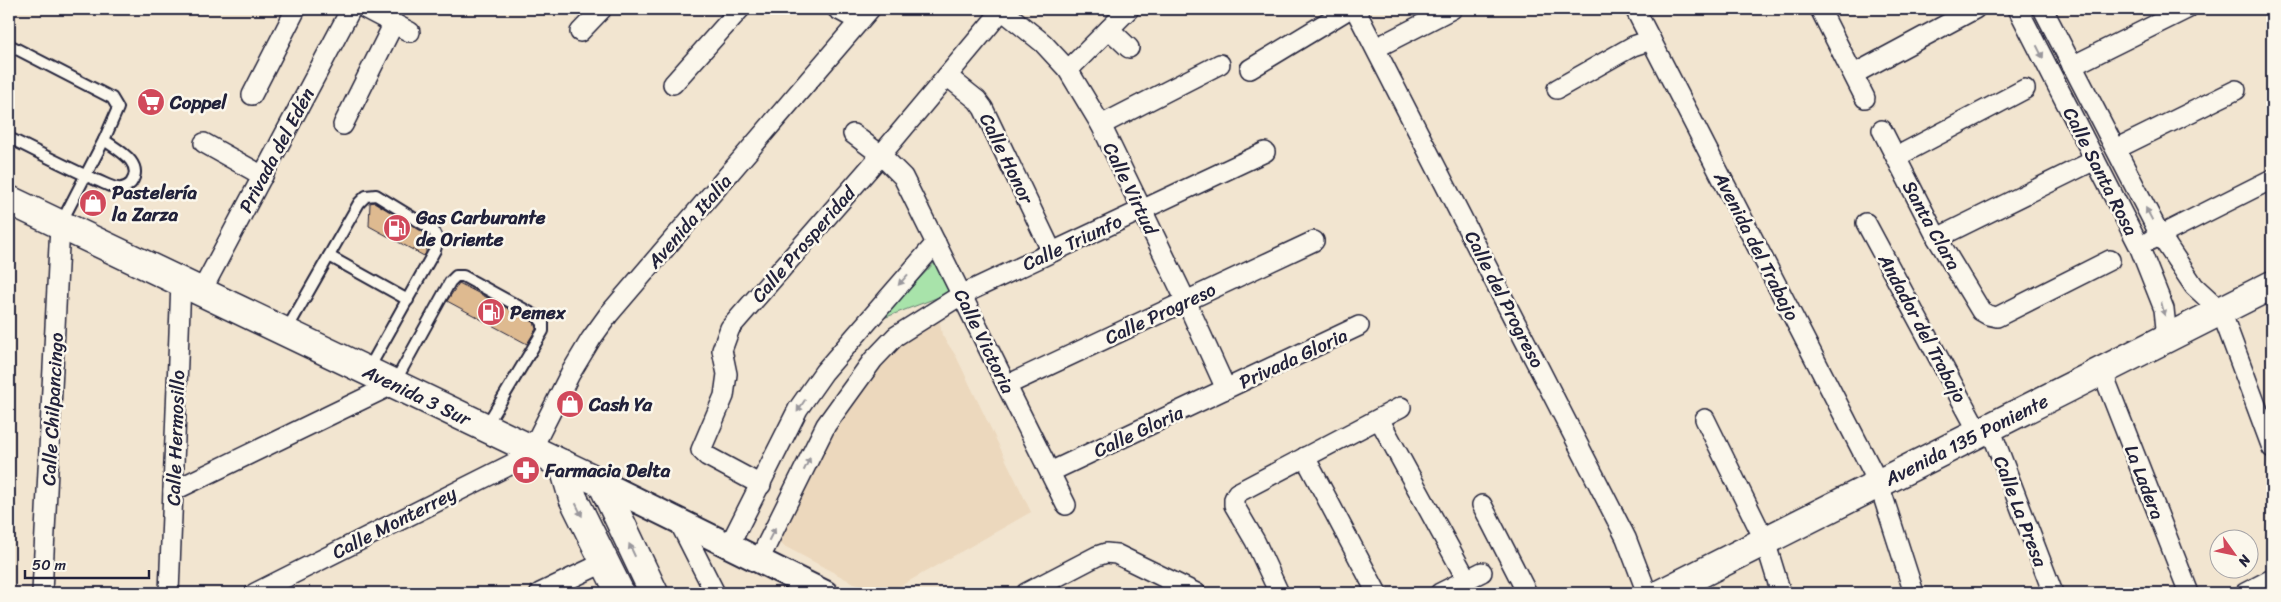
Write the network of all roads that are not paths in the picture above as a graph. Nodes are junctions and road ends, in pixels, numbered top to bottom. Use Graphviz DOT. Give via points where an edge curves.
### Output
graph roads {
  1 [pos="296,9"];
  2 [pos="351,9"];
  3 [pos="366,9"];
  4 [pos="602,9"];
  5 [pos="740,9"];
  6 [pos="838,9"];
  7 [pos="1003,9"];
  8 [pos="1129,9"];
  9 [pos="1349,9"];
  10 [pos="1355,9"];
  11 [pos="1452,9"];
  12 [pos="1635,9"];
  13 [pos="1820,9"];
  14 [pos="1975,9"];
  15 [pos="2018,9"];
  16 [pos="2043,9"];
  17 [pos="2187,9"];
  18 [pos="865,15"];
  19 [pos="394,23"];
  20 [pos="1109,29"];
  21 [pos="410,32"];
  22 [pos="580,32"];
  23 [pos="1651,40"];
  24 [pos="9,45"];
  25 [pos="1129,48"];
  26 [pos="1376,48"];
  27 [pos="1220,64"];
  28 [pos="2072,66"];
  29 [pos="1250,69"];
  30 [pos="1068,70"];
  31 [pos="1854,74"];
  32 [pos="947,76"];
  33 [pos="673,84"];
  34 [pos="1557,89"];
  35 [pos="2025,90"];
  36 [pos="2236,90"];
  37 [pos="252,95"];
  38 [pos="1865,98"];
  39 [pos="1101,125"];
  40 [pos="343,126"];
  41 [pos="1882,130"];
  42 [pos="853,134"];
  43 [pos="9,138"];
  44 [pos="104,140"];
  45 [pos="204,143"];
  46 [pos="2116,149"];
  47 [pos="1265,152"];
  48 [pos="881,155"];
  49 [pos="1896,158"];
  50 [pos="2095,160"];
  51 [pos="85,175"];
  52 [pos="264,176"];
  53 [pos="2272,179"];
  54 [pos="9,200"];
  55 [pos="1142,209"];
  56 [pos="1866,223"];
  57 [pos="60,225"];
  58 [pos="2160,235"];
  59 [pos="1937,238"];
  60 [pos="1314,242"];
  61 [pos="936,243"];
  62 [pos="2139,246"];
  63 [pos="1052,252"];
  64 [pos="329,256"];
  65 [pos="2110,260"];
  66 [pos="2272,285"];
  67 [pos="191,287"];
  68 [pos="961,295"];
  69 [pos="408,300"];
  70 [pos="1186,301"];
  71 [pos="2220,312"];
  72 [pos="871,316"];
  73 [pos="1359,326"];
  74 [pos="285,332"];
  75 [pos="896,336"];
  76 [pos="2167,338"];
  77 [pos="368,371"];
  78 [pos="2102,371"];
  79 [pos="394,384"];
  80 [pos="1006,385"];
  81 [pos="1226,389"];
  82 [pos="1401,407"];
  83 [pos="1379,419"];
  84 [pos="1705,419"];
  85 [pos="485,427"];
  86 [pos="1984,430"];
  87 [pos="2272,448"];
  88 [pos="532,449"];
  89 [pos="1305,457"];
  90 [pos="562,464"];
  91 [pos="1050,472"];
  92 [pos="602,483"];
  93 [pos="1879,484"];
  94 [pos="761,485"];
  95 [pos="173,491"];
  96 [pos="1066,505"];
  97 [pos="1482,505"];
  98 [pos="678,520"];
  99 [pos="1765,541"];
  100 [pos="729,546"];
  101 [pos="759,560"];
  102 [pos="605,562"];
  103 [pos="2272,579"];
  104 [pos="42,593"];
  105 [pos="169,593"];
  106 [pos="255,593"];
  107 [pos="540,593"];
  108 [pos="620,593"];
  109 [pos="654,593"];
  110 [pos="715,593"];
  111 [pos="825,593"];
  112 [pos="1030,593"];
  113 [pos="1196,593"];
  114 [pos="1279,593"];
  115 [pos="1377,593"];
  116 [pos="1440,593"];
  117 [pos="1526,593"];
  118 [pos="1647,593"];
  119 [pos="1662,593"];
  120 [pos="1781,593"];
  121 [pos="1914,593"];
  122 [pos="2053,593"];
  123 [pos="2189,593"];
  124 [pos="2245,593"];
  1 -- 37 [label="street"];
  2 -- 52 [label="street, Privada del Edén"];
  3 -- 19 [label="street"];
  4 -- 22 [label="street"];
  5 -- 33 [label="street"];
  6 -- 18 [label="street"];
  7 -- 30 [label="street, Calle Virtud"];
  7 -- 32 [label="street, Calle Prosperidad"];
  8 -- 20 [label="street"];
  9 -- 29 [label="street"];
  10 -- 26 [label="street, Calle del Progreso"];
  11 -- 26 [label="street"];
  12 -- 23 [label="street, Avenida del Trabajo"];
  13 -- 31 [label="street"];
  14 -- 31 [label="street"];
  15 -- 50 [label="street, Calle Santa Rosa, one-way"];
  16 -- 28 [label="street, Calle Santa Rosa"];
  17 -- 28 [label="street"];
  18 -- 88 [label="street, Avenida Italia" via="609,314 570,374"];
  19 -- 21 [label="street"];
  19 -- 40 [label="street"];
  20 -- 25 [label="street"];
  20 -- 30 [label="street"];
  23 -- 34 [label="street" via="1633,46"];
  23 -- 93 [label="street, Avenida del Trabajo"];
  24 -- 44 [label="lane" via="112,98 118,108"];
  26 -- 118 [label="street, Calle del Progreso" via="1626,538"];
  27 -- 39 [label="street"];
  28 -- 46 [label="street, Calle Santa Rosa"];
  30 -- 39 [label="street, Calle Virtud"];
  31 -- 38 [label="street"];
  32 -- 48 [label="street, Calle Prosperidad"];
  32 -- 63 [label="street, Calle Honor" via="983,108"];
  35 -- 49 [label="street"];
  36 -- 46 [label="street"];
  39 -- 55 [label="street, Calle Virtud"];
  41 -- 49 [label="street, Santa Clara"];
  42 -- 48 [label="street"];
  43 -- 51 [label="lane"];
  44 -- 51 [label="lane"];
  44 -- 51 [label="lane" via="135,167 130,184 117,188"];
  45 -- 52 [label="street"];
  58 -- 46 [label="street, Calle Santa Rosa, one-way"];
  47 -- 55 [label="street, Calle Triunfo"];
  48 -- 61 [label="street, Calle Victoria" via="903,178"];
  48 -- 94 [label="street, Calle Prosperidad" via="730,328 724,340 722,350 727,374 724,396 702,450 707,456"];
  49 -- 59 [label="street, Santa Clara"];
  50 -- 59 [label="street"];
  50 -- 62 [label="street, Calle Santa Rosa"];
  51 -- 57 [label="lane"];
  52 -- 67 [label="street, Privada del Edén"];
  53 -- 58 [label="street"];
  54 -- 57 [label="main road, Avenida 3 Sur"];
  55 -- 63 [label="street, Calle Triunfo"];
  55 -- 70 [label="street, Calle Virtud"];
  56 -- 86 [label="street, Andador del Trabajo"];
  57 -- 67 [label="main road, Avenida 3 Sur"];
  57 -- 104 [label="street, Calle Chilpancingo"];
  58 -- 62 [label="street"];
  58 -- 71 [label="street, Calle Santa Rosa" via="2194,286"];
  59 -- 65 [label="street, Santa Clara" via="1981,311 1997,317"];
  60 -- 70 [label="street, Calle Progreso"];
  61 -- 68 [label="street, Calle Victoria"];
  61 -- 72 [label="street, one-way"];
  62 -- 76 [label="street, Calle Santa Rosa, one-way" via="2164,309"];
  63 -- 68 [label="street, Calle Triunfo"];
  64 -- 69 [label="lane"];
  64 -- 69 [label="lane" via="359,202 366,196 376,195 434,230 438,240"];
  64 -- 74 [label="lane"];
  66 -- 71 [label="main road, Avenida 135 Poniente"];
  67 -- 74 [label="main road, Avenida 3 Sur"];
  67 -- 95 [label="street, Calle Hermosillo"];
  68 -- 75 [label="street, Calle Triunfo"];
  68 -- 80 [label="street, Calle Victoria"];
  69 -- 77 [label="lane"];
  70 -- 80 [label="street, Calle Progreso"];
  70 -- 81 [label="street, Calle Virtud"];
  71 -- 76 [label="main road, Avenida 135 Poniente"];
  71 -- 87 [label="street"];
  72 -- 75 [label="street"];
  72 -- 94 [label="street, one-way" via="798,409"];
  73 -- 81 [label="street, Privada Gloria"];
  74 -- 77 [label="main road, Avenida 3 Sur"];
  101 -- 75 [label="street, Calle Triunfo, one-way" via="826,425 873,360"];
  76 -- 78 [label="main road, Avenida 135 Poniente"];
  77 -- 79 [label="main road, Avenida 3 Sur"];
  78 -- 86 [label="main road, Avenida 135 Poniente"];
  78 -- 123 [label="street, La Ladera"];
  79 -- 85 [label="main road, Avenida 3 Sur"];
  79 -- 85 [label="lane" via="450,282 456,276 462,276 538,317 543,323 543,331"];
  79 -- 95 [label="street"];
  80 -- 91 [label="street, Calle Victoria"];
  81 -- 91 [label="street, Calle Gloria"];
  82 -- 83 [label="street"];
  83 -- 89 [label="street"];
  83 -- 116 [label="street" via="1474,576"];
  84 -- 99 [label="street"];
  85 -- 88 [label="main road, Avenida 3 Sur"];
  86 -- 93 [label="main road, Avenida 135 Poniente"];
  86 -- 122 [label="street, Calle La Presa"];
  88 -- 90 [label="main road, Avenida 3 Sur"];
  88 -- 106 [label="street, Calle Monterrey" via="500,471"];
  89 -- 114 [label="street" via="1237,493 1234,499 1234,505"];
  89 -- 115 [label="street"];
  90 -- 92 [label="main road, Avenida 3 Sur"];
  90 -- 102 [label="main road, one-way" via="573,498"];
  91 -- 96 [label="street, Calle Victoria"];
  92 -- 98 [label="street, Avenida 3 Sur"];
  109 -- 92 [label="main road, one-way"];
  93 -- 99 [label="main road, Avenida 135 Poniente"];
  93 -- 121 [label="street, Avenida del Trabajo"];
  94 -- 100 [label="street"];
  95 -- 105 [label="street, Calle Hermosillo"];
  97 -- 117 [label="street"];
  98 -- 100 [label="street, Avenida 3 Sur"];
  98 -- 110 [label="street"];
  99 -- 119 [label="main road, Avenida 135 Poniente"];
  99 -- 120 [label="street"];
  100 -- 101 [label="street, Avenida 3 Sur"];
  101 -- 111 [label="street, Avenida 3 Sur"];
  102 -- 107 [label="street"];
  102 -- 108 [label="main road"];
  103 -- 124 [label="street"];
  112 -- 113 [label="street" via="1106,553 1116,554"];
}
